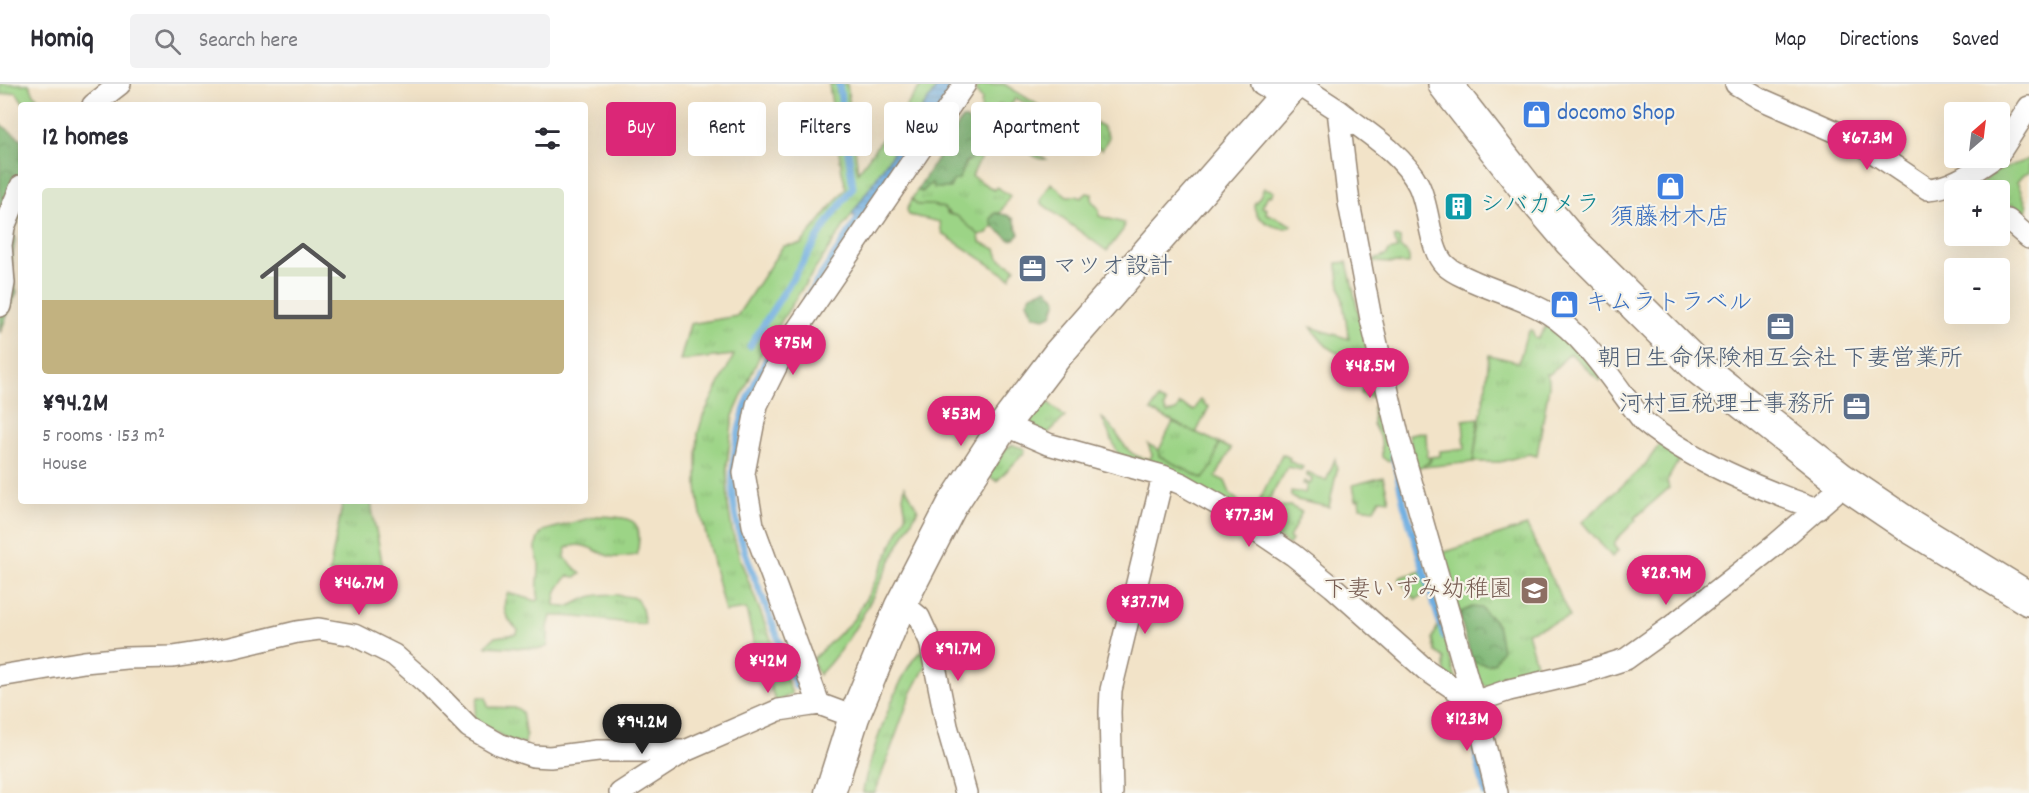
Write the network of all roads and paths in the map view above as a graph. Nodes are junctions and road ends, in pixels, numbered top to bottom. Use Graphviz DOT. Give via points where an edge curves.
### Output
graph roads {
  1 [pos="120,84"];
  2 [pos="965,84"];
  3 [pos="1445,84"];
  4 [pos="1736,84"];
  5 [pos="1285,87"];
  6 [pos="97,102"];
  7 [pos="2029,107"];
  8 [pos="1338,110"];
  9 [pos="2010,136"];
  10 [pos="1979,168"];
  11 [pos="18,193"];
  12 [pos="2010,222"];
  13 [pos="2029,238"];
  14 [pos="0,306"];
  15 [pos="1004,425"];
  16 [pos="1162,476"];
  17 [pos="1846,483"];
  18 [pos="1818,509"];
  19 [pos="2029,599"];
  20 [pos="902,603"];
  21 [pos="0,676"];
  22 [pos="1474,702"];
  23 [pos="819,704"];
  24 [pos="854,717"];
  25 [pos="685,751"];
  26 [pos="837,787"];
  27 [pos="620,793"];
  28 [pos="966,793"];
  29 [pos="1112,793"];
  30 [pos="1497,793"];
  1 -- 6 [label="street"];
  2 -- 23 [label="street" via="788,343 757,405 744,473 753,525"];
  3 -- 17 [label="highway" via="1571,241 1633,304 1698,367"];
  4 -- 10 [label="street" via="1761,99 1856,140 1928,189 1939,189"];
  5 -- 8 [label="street"];
  5 -- 15 [label="street" via="1058,354"];
  7 -- 9 [label="street"];
  8 -- 18 [label="street" via="1406,166 1425,200 1433,240 1445,265 1532,304 1566,326 1644,422 1682,448 1788,499"];
  8 -- 22 [label="street" via="1349,202 1399,439"];
  11 -- 14 [label="street" via="1,245 4,283"];
  12 -- 13 [label="street"];
  15 -- 16 [label="street" via="1048,444"];
  15 -- 20 [label="street" via="952,505"];
  16 -- 22 [label="street" via="1219,505 1293,555 1425,669"];
  16 -- 29 [label="street" via="1112,690"];
  17 -- 18 [label="street"];
  17 -- 19 [label="highway"];
  18 -- 22 [label="street" via="1626,659"];
  20 -- 24 [label="street"];
  20 -- 28 [label="street" via="919,616 930,641 946,726"];
  21 -- 25 [label="street" via="84,662 172,657 319,629 354,635 394,655 469,727 514,750 550,757 598,751"];
  22 -- 30 [label="street"];
  23 -- 24 [label="street"];
  23 -- 25 [label="street" via="779,710"];
  24 -- 26 [label="street"];
  25 -- 27 [label="street"];
}
